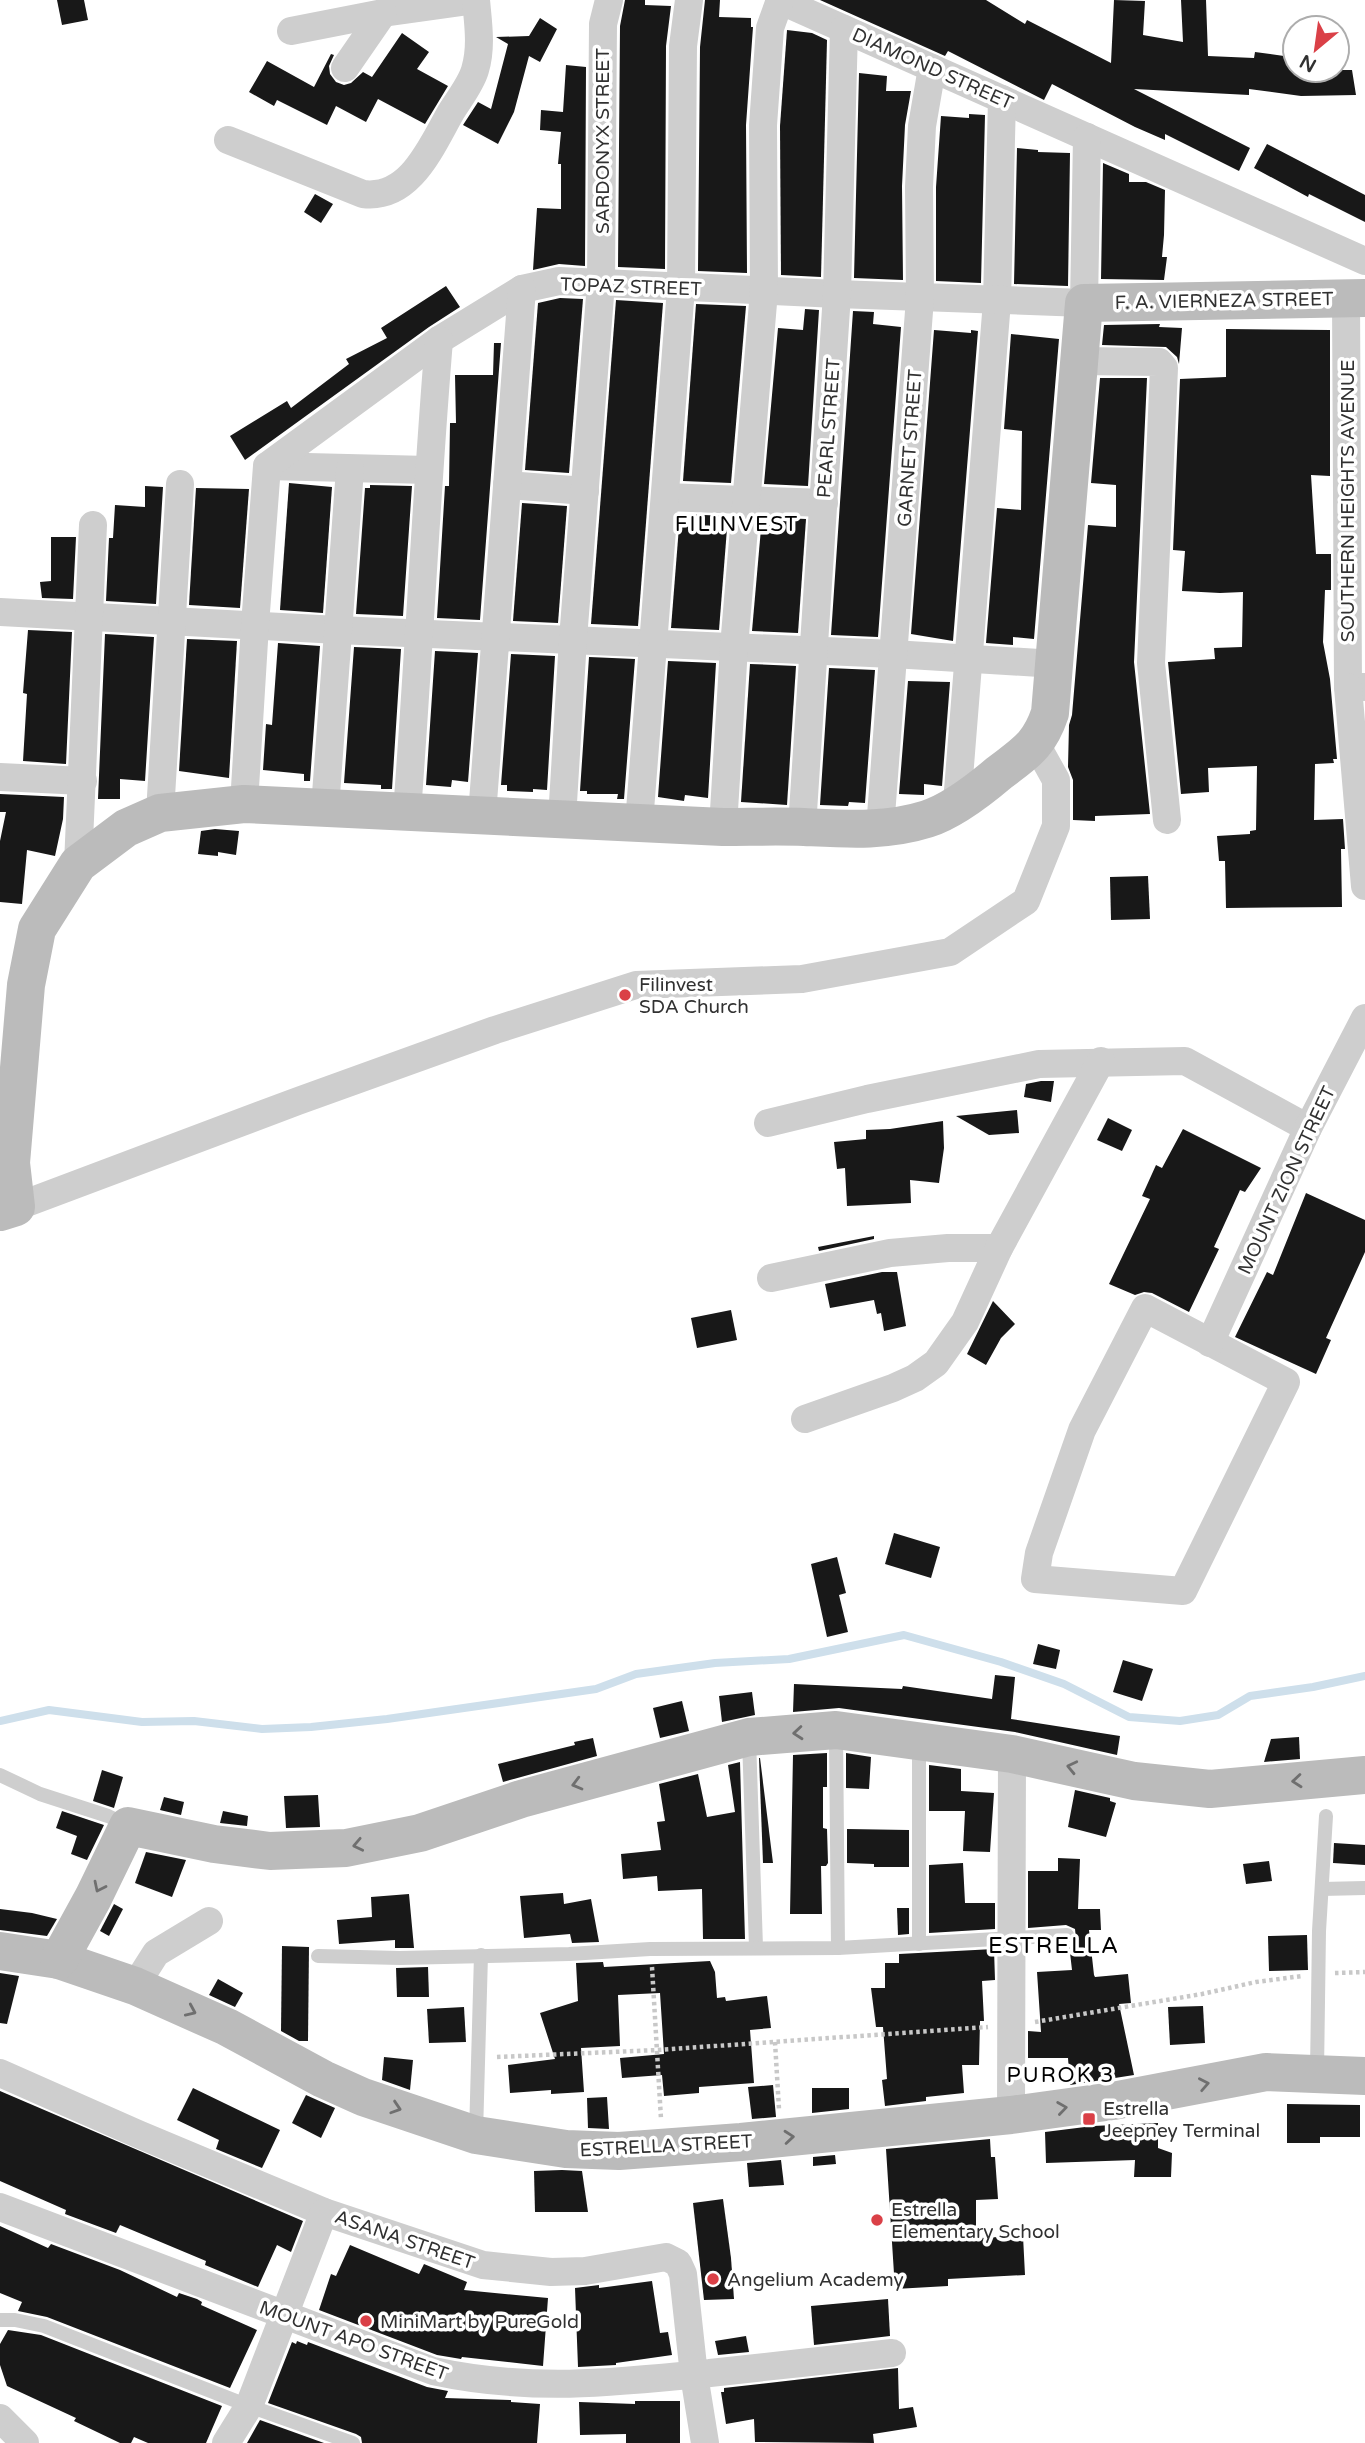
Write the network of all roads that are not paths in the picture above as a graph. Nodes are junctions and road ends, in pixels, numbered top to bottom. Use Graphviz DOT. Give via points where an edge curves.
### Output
graph roads {
  1 [pos="476,0"];
  2 [pos="609,0"];
  3 [pos="689,0"];
  4 [pos="780,0"];
  5 [pos="383,13"];
  6 [pos="844,29"];
  7 [pos="291,31"];
  8 [pos="345,68"];
  9 [pos="932,68"];
  10 [pos="1002,99"];
  11 [pos="1087,137"];
  12 [pos="228,140"];
  13 [pos="1365,261"];
  14 [pos="601,283"];
  15 [pos="681,288"];
  16 [pos="522,289"];
  17 [pos="764,291"];
  18 [pos="837,295"];
  19 [pos="920,298"];
  20 [pos="1356,298"];
  21 [pos="997,301"];
  22 [pos="1084,303"];
  23 [pos="439,340"];
  24 [pos="1079,361"];
  25 [pos="267,466"];
  26 [pos="349,469"];
  27 [pos="428,470"];
  28 [pos="180,484"];
  29 [pos="507,485"];
  30 [pos="585,491"];
  31 [pos="665,497"];
  32 [pos="746,499"];
  33 [pos="824,503"];
  34 [pos="93,525"];
  35 [pos="0,612"];
  36 [pos="89,617"];
  37 [pos="171,621"];
  38 [pos="255,625"];
  39 [pos="338,630"];
  40 [pos="421,633"];
  41 [pos="496,636"];
  42 [pos="573,639"];
  43 [pos="653,642"];
  44 [pos="734,647"];
  45 [pos="814,650"];
  46 [pos="893,654"];
  47 [pos="968,660"];
  48 [pos="1055,664"];
  49 [pos="1357,687"];
  50 [pos="1036,744"];
  51 [pos="0,777"];
  52 [pos="83,781"];
  53 [pos="957,803"];
  54 [pos="244,804"];
  55 [pos="325,808"];
  56 [pos="407,812"];
  57 [pos="160,813"];
  58 [pos="482,816"];
  59 [pos="562,819"];
  60 [pos="1167,820"];
  61 [pos="639,823"];
  62 [pos="723,827"];
  63 [pos="802,827"];
  64 [pos="880,829"];
  65 [pos="78,864"];
  66 [pos="1365,886"];
  67 [pos="1365,1018"];
  68 [pos="1101,1061"];
  69 [pos="768,1123"];
  70 [pos="1308,1128"];
  71 [pos="5,1164"];
  72 [pos="8,1210"];
  73 [pos="999,1248"];
  74 [pos="771,1278"];
  75 [pos="1210,1343"];
  76 [pos="805,1419"];
  77 [pos="836,1730"];
  78 [pos="748,1737"];
  79 [pos="919,1742"];
  80 [pos="1012,1754"];
  81 [pos="0,1775"];
  82 [pos="1365,1775"];
  83 [pos="1326,1816"];
  84 [pos="128,1826"];
  85 [pos="1365,1888"];
  86 [pos="1322,1889"];
  87 [pos="209,1921"];
  88 [pos="1067,1935"];
  89 [pos="1011,1938"];
  90 [pos="919,1944"];
  91 [pos="756,1947"];
  92 [pos="838,1948"];
  93 [pos="0,1951"];
  94 [pos="481,1955"];
  95 [pos="318,1956"];
  96 [pos="59,1960"];
  97 [pos="135,1986"];
  98 [pos="0,2073"];
  99 [pos="1317,2074"];
  100 [pos="1365,2076"];
  101 [pos="1011,2115"];
  102 [pos="476,2135"];
  103 [pos="0,2207"];
  104 [pos="324,2211"];
  105 [pos="285,2316"];
  106 [pos="0,2320"];
  107 [pos="892,2353"];
  108 [pos="694,2375"];
  109 [pos="249,2406"];
  110 [pos="0,2418"];
  111 [pos="25,2443"];
  112 [pos="226,2443"];
  113 [pos="353,2443"];
  114 [pos="705,2443"];
  1 -- 5 [label="street"];
  1 -- 12 [label="street" via="480,42 475,71 423,160 411,177 392,190 378,196 363,194"];
  2 -- 14 [label="street, SARDONYX STREET" via="603,24"];
  3 -- 15 [label="street" via="683,46"];
  4 -- 6 [label="street, DIAMOND STREET"];
  4 -- 17 [label="street" via="770,28 763,125"];
  5 -- 7 [label="street"];
  5 -- 8 [label="street"];
  6 -- 9 [label="street, DIAMOND STREET"];
  6 -- 18 [label="street, PEARL STREET"];
  9 -- 10 [label="street, DIAMOND STREET"];
  9 -- 19 [label="street, GARNET STREET" via="922,126"];
  10 -- 11 [label="street, DIAMOND STREET"];
  10 -- 21 [label="street"];
  11 -- 13 [label="street, DIAMOND STREET"];
  11 -- 22 [label="street"];
  14 -- 15 [label="street, TOPAZ STREET"];
  14 -- 16 [label="street, TOPAZ STREET" via="559,281"];
  14 -- 30 [label="street, SARDONYX STREET"];
  15 -- 17 [label="street, TOPAZ STREET"];
  15 -- 31 [label="street"];
  16 -- 23 [label="street, TOPAZ STREET"];
  16 -- 29 [label="street"];
  17 -- 18 [label="street, TOPAZ STREET"];
  17 -- 32 [label="street"];
  18 -- 19 [label="street, TOPAZ STREET"];
  18 -- 33 [label="street, PEARL STREET"];
  19 -- 21 [label="street, TOPAZ STREET"];
  19 -- 46 [label="street, GARNET STREET"];
  20 -- 22 [label="street, F. A. VIERNEZA STREET"];
  20 -- 49 [label="street, SOUTHERN HEIGHTS AVENUE"];
  21 -- 22 [label="street, TOPAZ STREET"];
  21 -- 47 [label="street"];
  22 -- 24 [label="street"];
  23 -- 25 [label="street, TOPAZ STREET"];
  23 -- 27 [label="street"];
  24 -- 48 [label="street"];
  24 -- 60 [label="street" via="1159,362 1164,368 1151,663"];
  25 -- 26 [label="street"];
  25 -- 38 [label="street"];
  26 -- 27 [label="street"];
  26 -- 39 [label="street"];
  27 -- 40 [label="street"];
  28 -- 37 [label="street"];
  29 -- 30 [label="street"];
  29 -- 41 [label="street"];
  30 -- 42 [label="street, SARDONYX STREET"];
  31 -- 32 [label="street"];
  31 -- 43 [label="street"];
  32 -- 33 [label="street"];
  32 -- 44 [label="street"];
  33 -- 45 [label="street, PEARL STREET"];
  34 -- 36 [label="street"];
  35 -- 36 [label="street"];
  36 -- 37 [label="street"];
  36 -- 52 [label="street"];
  37 -- 38 [label="street"];
  37 -- 57 [label="street"];
  38 -- 39 [label="street"];
  38 -- 54 [label="street"];
  39 -- 40 [label="street"];
  39 -- 55 [label="street"];
  40 -- 41 [label="street"];
  40 -- 56 [label="street"];
  41 -- 42 [label="street"];
  41 -- 58 [label="street"];
  42 -- 43 [label="street"];
  42 -- 59 [label="street, SARDONYX STREET"];
  43 -- 44 [label="street"];
  43 -- 61 [label="street"];
  44 -- 45 [label="street"];
  44 -- 62 [label="street"];
  45 -- 46 [label="street"];
  45 -- 63 [label="street, PEARL STREET"];
  46 -- 47 [label="street"];
  46 -- 64 [label="street, GARNET STREET"];
  47 -- 48 [label="street"];
  47 -- 53 [label="street"];
  48 -- 50 [label="street" via="1050,713"];
  49 -- 66 [label="street"];
  50 -- 53 [label="street"];
  50 -- 72 [label="street" via="1056,780 1056,826 1026,901 950,953 802,979 636,985 469,1040"];
  51 -- 52 [label="street"];
  52 -- 65 [label="street"];
  53 -- 64 [label="street" via="928,818"];
  54 -- 55 [label="street"];
  54 -- 57 [label="street"];
  55 -- 56 [label="street"];
  56 -- 58 [label="street"];
  57 -- 65 [label="street" via="127,828"];
  58 -- 59 [label="street"];
  59 -- 61 [label="street"];
  61 -- 62 [label="street"];
  62 -- 63 [label="street"];
  63 -- 64 [label="street"];
  65 -- 71 [label="street" via="37,929"];
  67 -- 70 [label="street, MOUNT ZION STREET"];
  68 -- 69 [label="street" via="1039,1064"];
  68 -- 70 [label="street" via="1185,1061"];
  68 -- 73 [label="street"];
  70 -- 75 [label="street, MOUNT ZION STREET"];
  71 -- 72 [label="street"];
  73 -- 74 [label="street" via="890,1253"];
  73 -- 76 [label="street" via="965,1322 936,1363 893,1388"];
  75 -- 75 [label="street" via="1145,1308 1082,1430 1039,1553 1035,1580 1183,1591 1286,1382"];
  77 -- 78 [label="street, one-way"];
  77 -- 79 [label="street"];
  77 -- 92 [label="lane"];
  78 -- 84 [label="street, one-way" via="419,1833 346,1848 270,1851"];
  78 -- 91 [label="lane"];
  79 -- 80 [label="street"];
  79 -- 90 [label="lane"];
  82 -- 80 [label="street, one-way" via="1210,1789 1134,1781"];
  80 -- 89 [label="street"];
  81 -- 84 [label="lane"];
  83 -- 86 [label="lane"];
  84 -- 96 [label="street, one-way"];
  85 -- 86 [label="lane"];
  86 -- 99 [label="lane"];
  87 -- 97 [label="street" via="156,1954"];
  88 -- 89 [label="lane"];
  89 -- 90 [label="lane"];
  89 -- 101 [label="street"];
  90 -- 92 [label="lane"];
  91 -- 92 [label="lane"];
  91 -- 94 [label="lane"];
  93 -- 96 [label="street, ESTRELLA STREET"];
  94 -- 95 [label="lane"];
  94 -- 102 [label="lane"];
  96 -- 97 [label="street, ESTRELLA STREET"];
  97 -- 102 [label="street, ESTRELLA STREET, one-way" via="228,2027 363,2097"];
  98 -- 104 [label="street"];
  99 -- 100 [label="street, ESTRELLA STREET"];
  101 -- 99 [label="street, ESTRELLA STREET, one-way" via="1266,2072"];
  102 -- 101 [label="street, ESTRELLA STREET, one-way" via="566,2149 619,2151"];
  103 -- 105 [label="street, MOUNT APO STREET"];
  104 -- 105 [label="street"];
  104 -- 108 [label="street, ASANA STREET" via="483,2265 585,2271 666,2257 678,2263 683,2274"];
  105 -- 108 [label="street, MOUNT APO STREET" via="433,2371 471,2379 589,2385"];
  105 -- 109 [label="street"];
  106 -- 109 [label="lane" via="44,2326"];
  107 -- 108 [label="street, MOUNT APO STREET"];
  108 -- 114 [label="street, ASANA STREET"];
  109 -- 112 [label="street"];
  109 -- 113 [label="lane"];
  110 -- 111 [label="street"];
}
